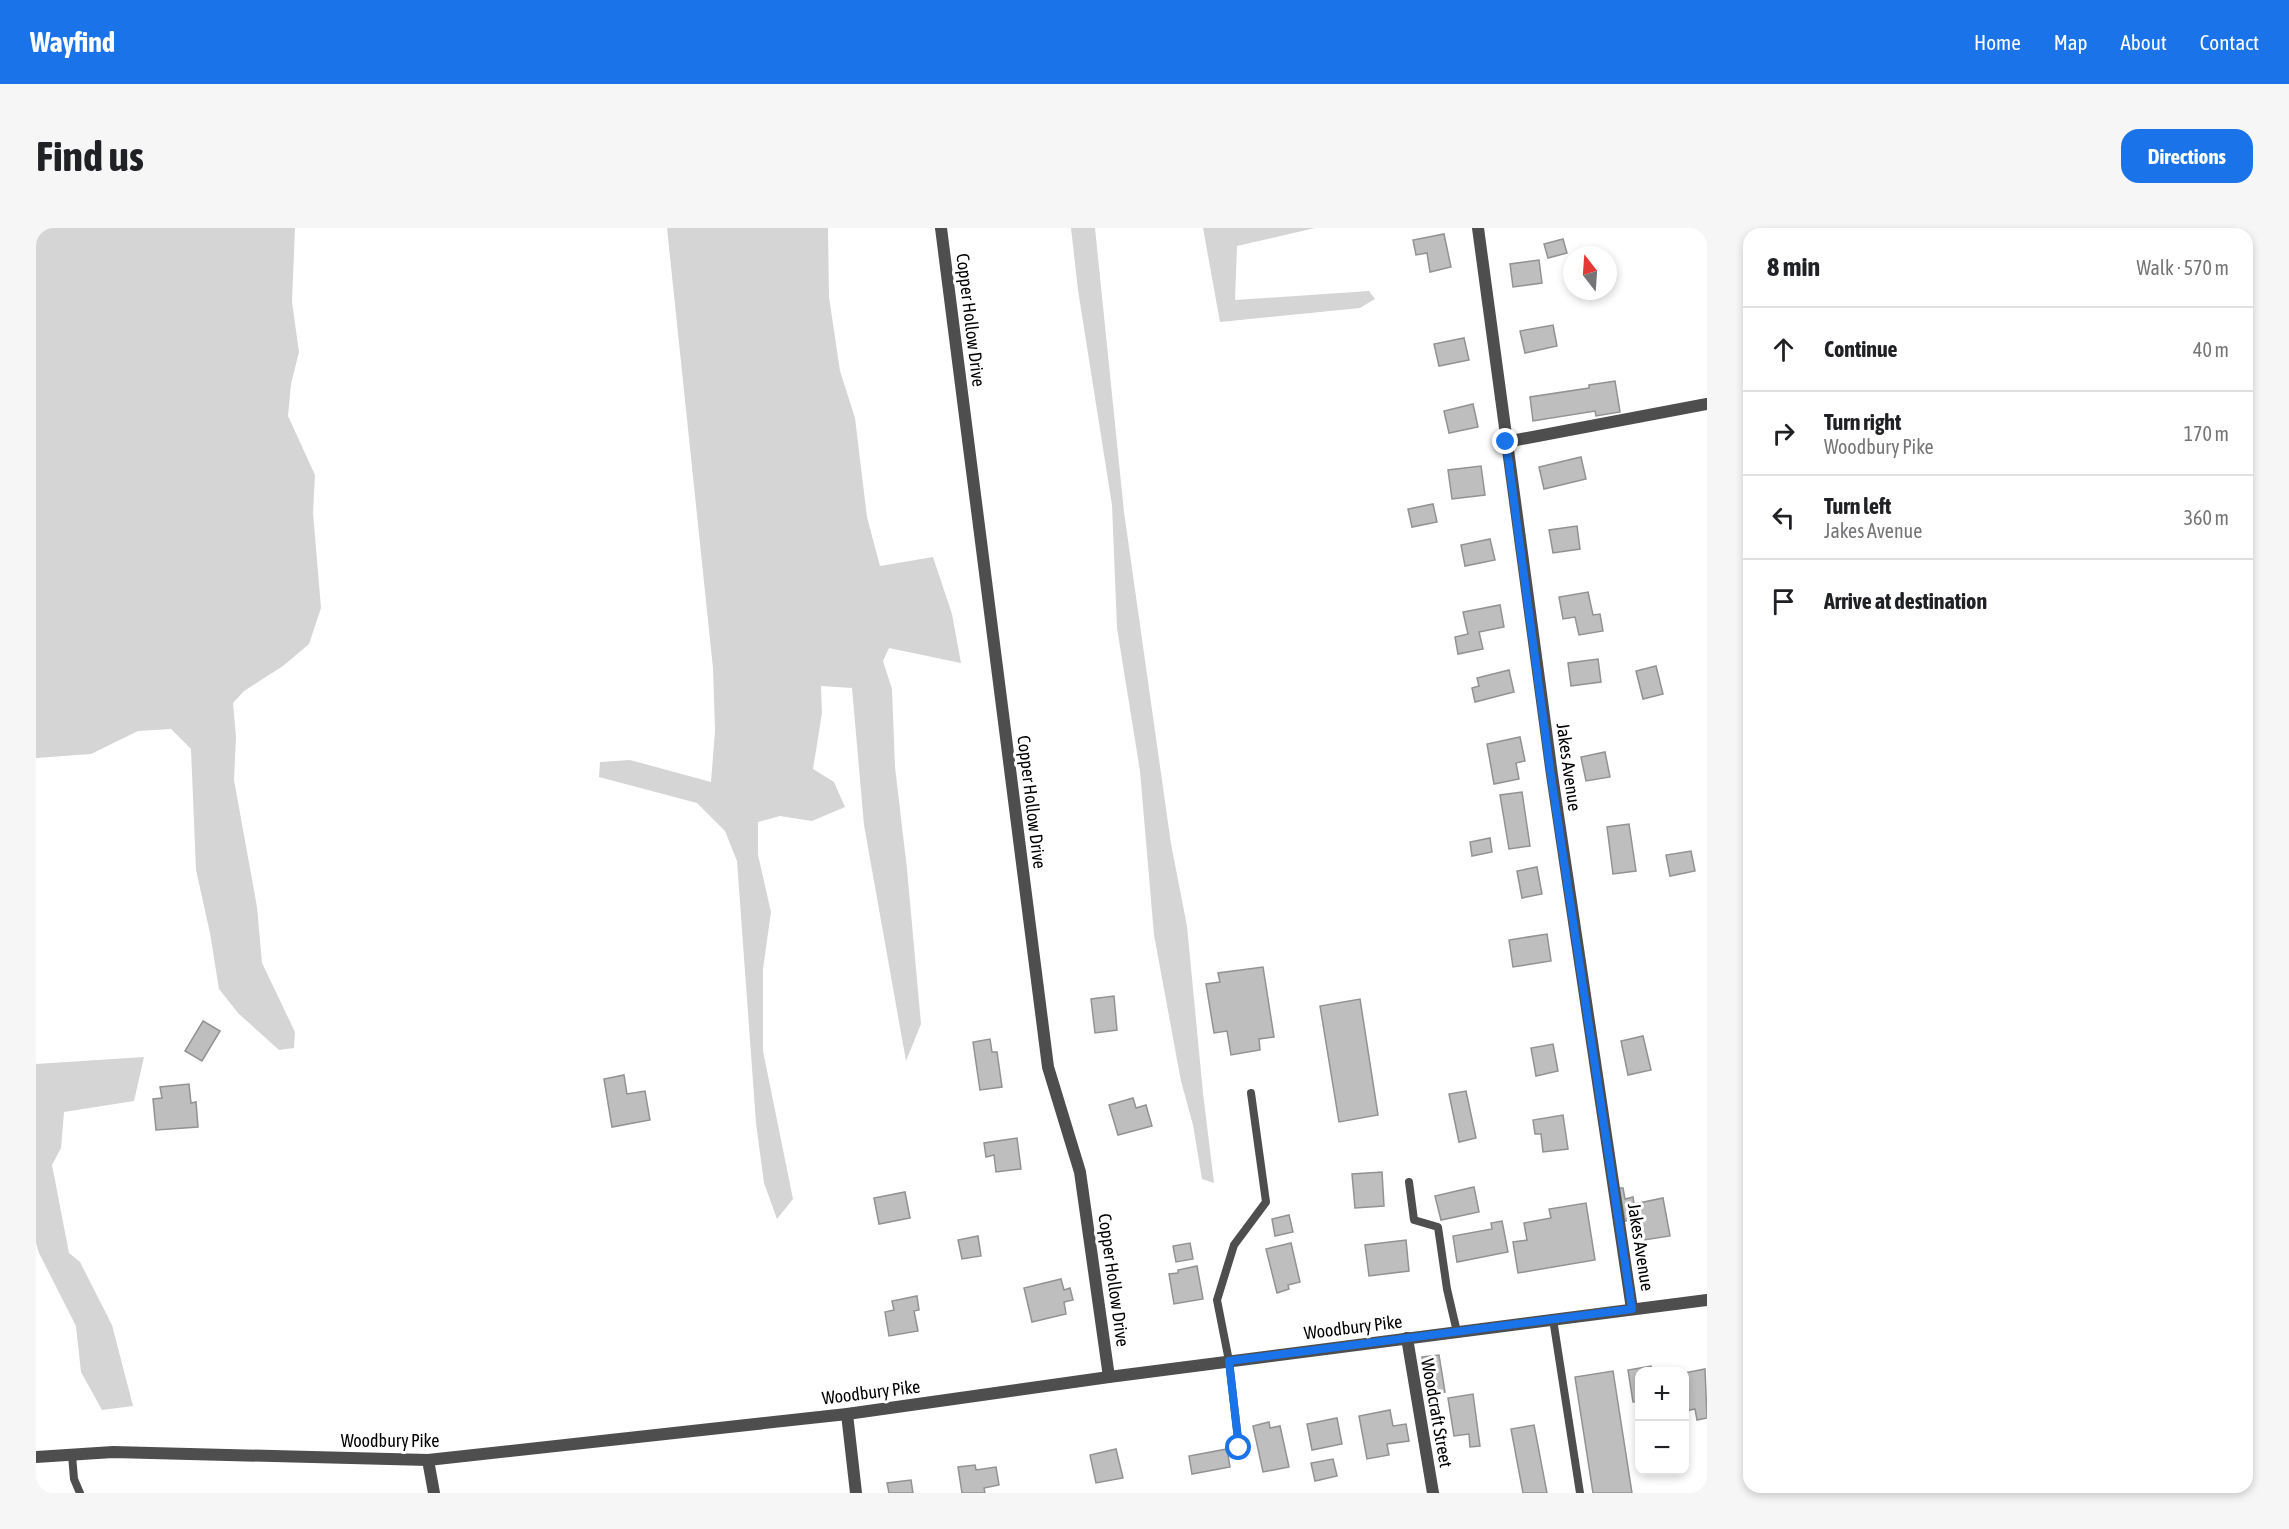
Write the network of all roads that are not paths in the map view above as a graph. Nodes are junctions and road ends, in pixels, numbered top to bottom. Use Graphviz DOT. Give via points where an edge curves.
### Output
graph roads {
  1 [pos="941,228"];
  2 [pos="1478,228"];
  3 [pos="1707,404"];
  4 [pos="1506,442"];
  5 [pos="1251,1092"];
  6 [pos="1409,1182"];
  7 [pos="1707,1300"];
  8 [pos="1632,1309"];
  9 [pos="1554,1319"];
  10 [pos="1457,1332"];
  11 [pos="1407,1338"];
  12 [pos="1229,1361"];
  13 [pos="1109,1377"];
  14 [pos="847,1414"];
  15 [pos="1239,1448"];
  16 [pos="72,1455"];
  17 [pos="36,1457"];
  18 [pos="428,1460"];
  19 [pos="80,1493"];
  20 [pos="434,1493"];
  21 [pos="856,1493"];
  22 [pos="1433,1493"];
  23 [pos="1580,1493"];
  1 -- 13 [label="street, Copper Hollow Drive" via="1048,1067 1080,1172"];
  2 -- 4 [label="street, Jakes Avenue"];
  3 -- 4 [label="street"];
  4 -- 8 [label="street, Jakes Avenue" via="1551,776"];
  5 -- 12 [label="lane" via="1266,1202 1234,1245 1217,1300"];
  6 -- 10 [label="lane" via="1414,1220 1437,1227"];
  7 -- 8 [label="street, Woodbury Pike"];
  8 -- 9 [label="street, Woodbury Pike"];
  9 -- 10 [label="street, Woodbury Pike"];
  9 -- 23 [label="lane"];
  10 -- 11 [label="street, Woodbury Pike"];
  11 -- 12 [label="street, Woodbury Pike"];
  11 -- 22 [label="street, Woodcraft Street"];
  12 -- 13 [label="street, Woodbury Pike"];
  12 -- 15 [label="lane"];
  13 -- 14 [label="street, Woodbury Pike"];
  14 -- 18 [label="street, Woodbury Pike"];
  14 -- 21 [label="street"];
  16 -- 17 [label="street, Woodbury Pike"];
  16 -- 18 [label="street, Woodbury Pike" via="113,1452"];
  16 -- 19 [label="lane"];
  18 -- 20 [label="street"];
}
